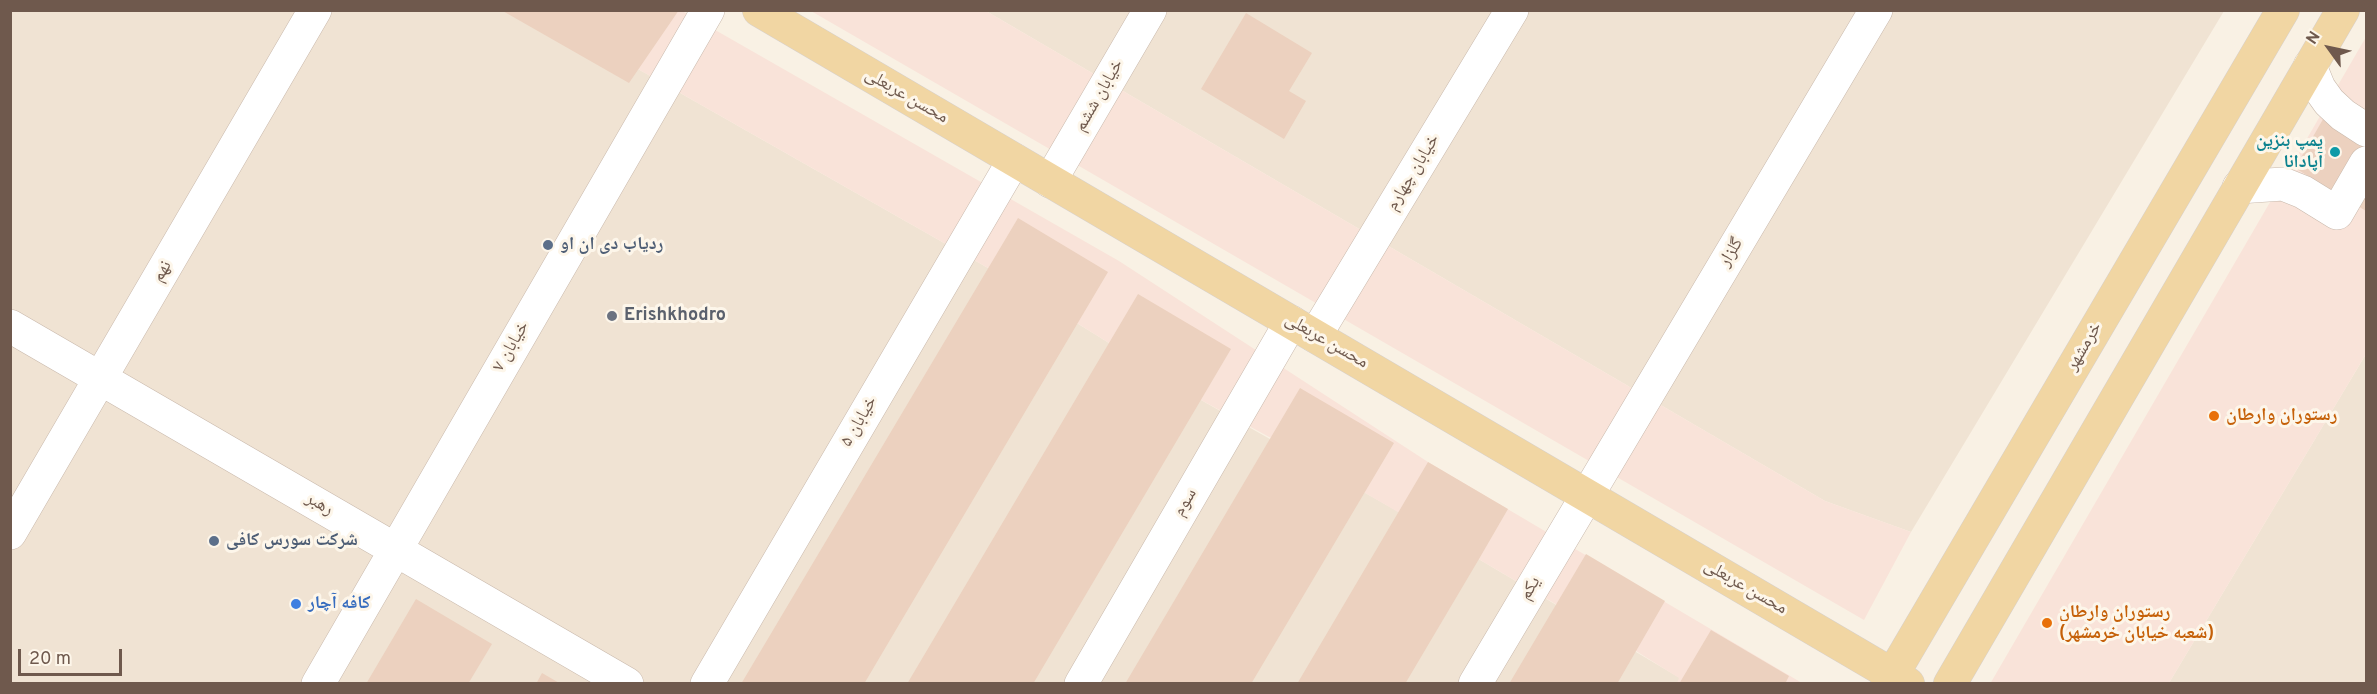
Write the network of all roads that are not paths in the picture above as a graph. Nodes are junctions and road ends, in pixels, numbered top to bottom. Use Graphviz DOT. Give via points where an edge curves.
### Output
graph roads {
  1 [pos="315,10"];
  2 [pos="708,10"];
  3 [pos="759,10"];
  4 [pos="1150,10"];
  5 [pos="1512,10"];
  6 [pos="1876,10"];
  7 [pos="2283,10"];
  8 [pos="2343,10"];
  9 [pos="2310,66"];
  10 [pos="2250,68"];
  11 [pos="2294,95"];
  12 [pos="2367,130"];
  13 [pos="1014,160"];
  14 [pos="2367,163"];
  15 [pos="1050,181"];
  16 [pos="2239,187"];
  17 [pos="10,326"];
  18 [pos="1303,329"];
  19 [pos="100,379"];
  20 [pos="1587,495"];
  21 [pos="10,533"];
  22 [pos="395,549"];
  23 [pos="1896,680"];
  24 [pos="318,684"];
  25 [pos="627,684"];
  26 [pos="707,684"];
  27 [pos="1081,684"];
  28 [pos="1475,684"];
  29 [pos="1950,684"];
  1 -- 19 [label="street, نهم"];
  2 -- 22 [label="street, خیابان ۷"];
  3 -- 13 [label="main road, محسن عربعلی"];
  4 -- 15 [label="street, خیابان ششم"];
  5 -- 18 [label="street, خیابان چهارم"];
  6 -- 20 [label="street, گلزار"];
  7 -- 10 [label="main road, خرمشهر"];
  8 -- 9 [label="main road"];
  9 -- 11 [label="main road"];
  9 -- 12 [label="street" via="2329,102"];
  10 -- 11 [label="main road" via="2266,64 2280,68 2290,78"];
  10 -- 23 [label="main road, خرمشهر"];
  11 -- 16 [label="main road"];
  13 -- 15 [label="main road, محسن عربعلی"];
  13 -- 26 [label="street, خیابان ۵"];
  14 -- 16 [label="street" via="2337,213 2283,184"];
  15 -- 18 [label="main road, محسن عربعلی"];
  16 -- 29 [label="main road"];
  17 -- 19 [label="street, رهبر"];
  18 -- 20 [label="main road, محسن عربعلی"];
  18 -- 27 [label="street, سوم"];
  19 -- 21 [label="street, نهم"];
  19 -- 22 [label="street, رهبر"];
  20 -- 23 [label="main road, محسن عربعلی"];
  20 -- 28 [label="street, یکم"];
  22 -- 24 [label="street, خیابان ۷"];
  22 -- 25 [label="street, رهبر"];
}
